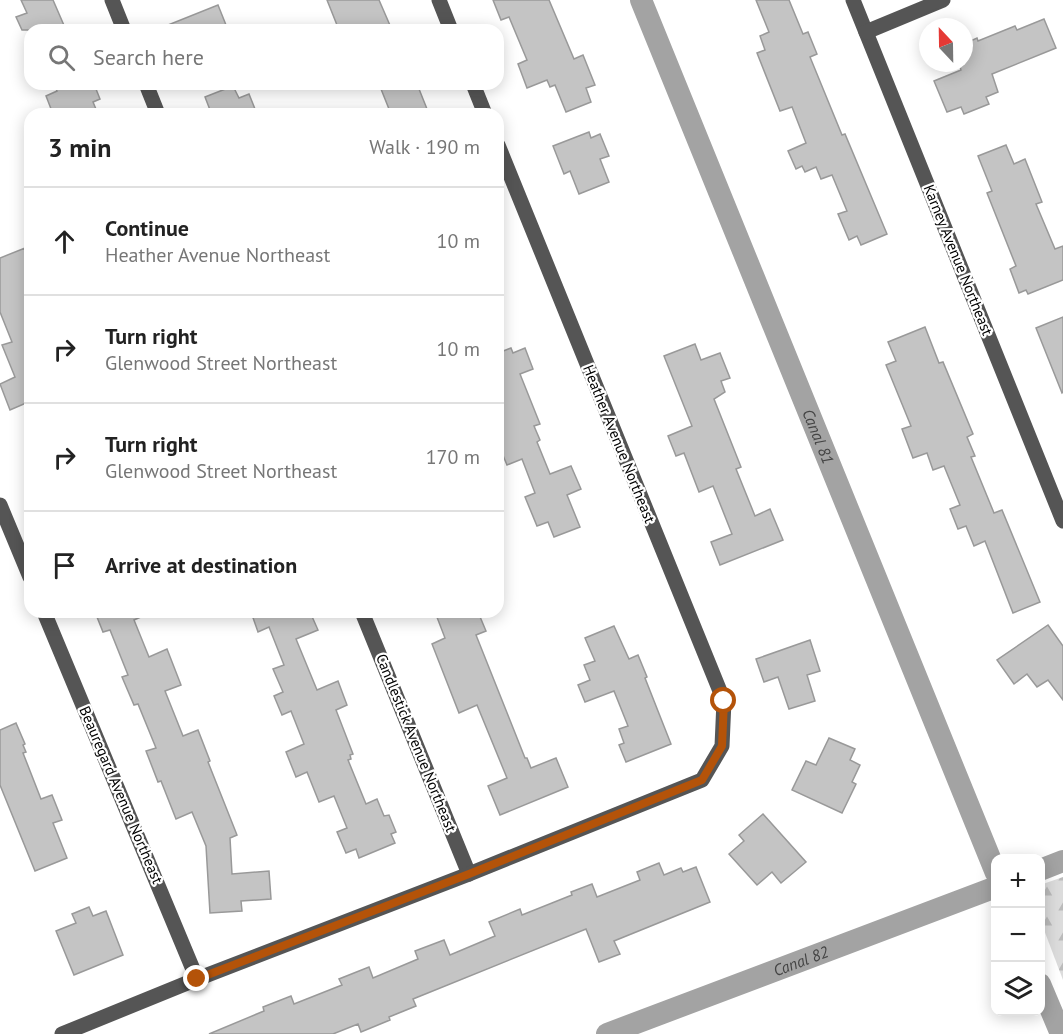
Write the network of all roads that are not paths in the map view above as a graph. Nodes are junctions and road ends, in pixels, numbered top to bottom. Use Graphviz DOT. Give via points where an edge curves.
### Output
graph roads {
  1 [pos="112,0"];
  2 [pos="439,0"];
  3 [pos="853,0"];
  4 [pos="943,0"];
  5 [pos="122,24"];
  6 [pos="449,24"];
  7 [pos="866,32"];
  8 [pos="148,90"];
  9 [pos="475,90"];
  10 [pos="156,108"];
  11 [pos="483,108"];
  12 [pos="504,160"];
  13 [pos="0,505"];
  14 [pos="1063,521"];
  15 [pos="24,563"];
  16 [pos="47,618"];
  17 [pos="364,618"];
  18 [pos="469,874"];
  19 [pos="197,979"];
  20 [pos="62,1034"];
  1 -- 5 [label="street"];
  2 -- 6 [label="street"];
  3 -- 7 [label="street, Karney Avenue Northeast"];
  4 -- 7 [label="street"];
  7 -- 14 [label="street, Karney Avenue Northeast"];
  8 -- 10 [label="street"];
  9 -- 11 [label="street"];
  12 -- 18 [label="street, Heather Avenue Northeast" via="724,701 722,746 702,780"];
  13 -- 15 [label="street"];
  16 -- 19 [label="street, Beauregard Avenue Northeast"];
  17 -- 18 [label="street, Candlestick Avenue Northeast"];
  18 -- 19 [label="street"];
  19 -- 20 [label="street"];
}
